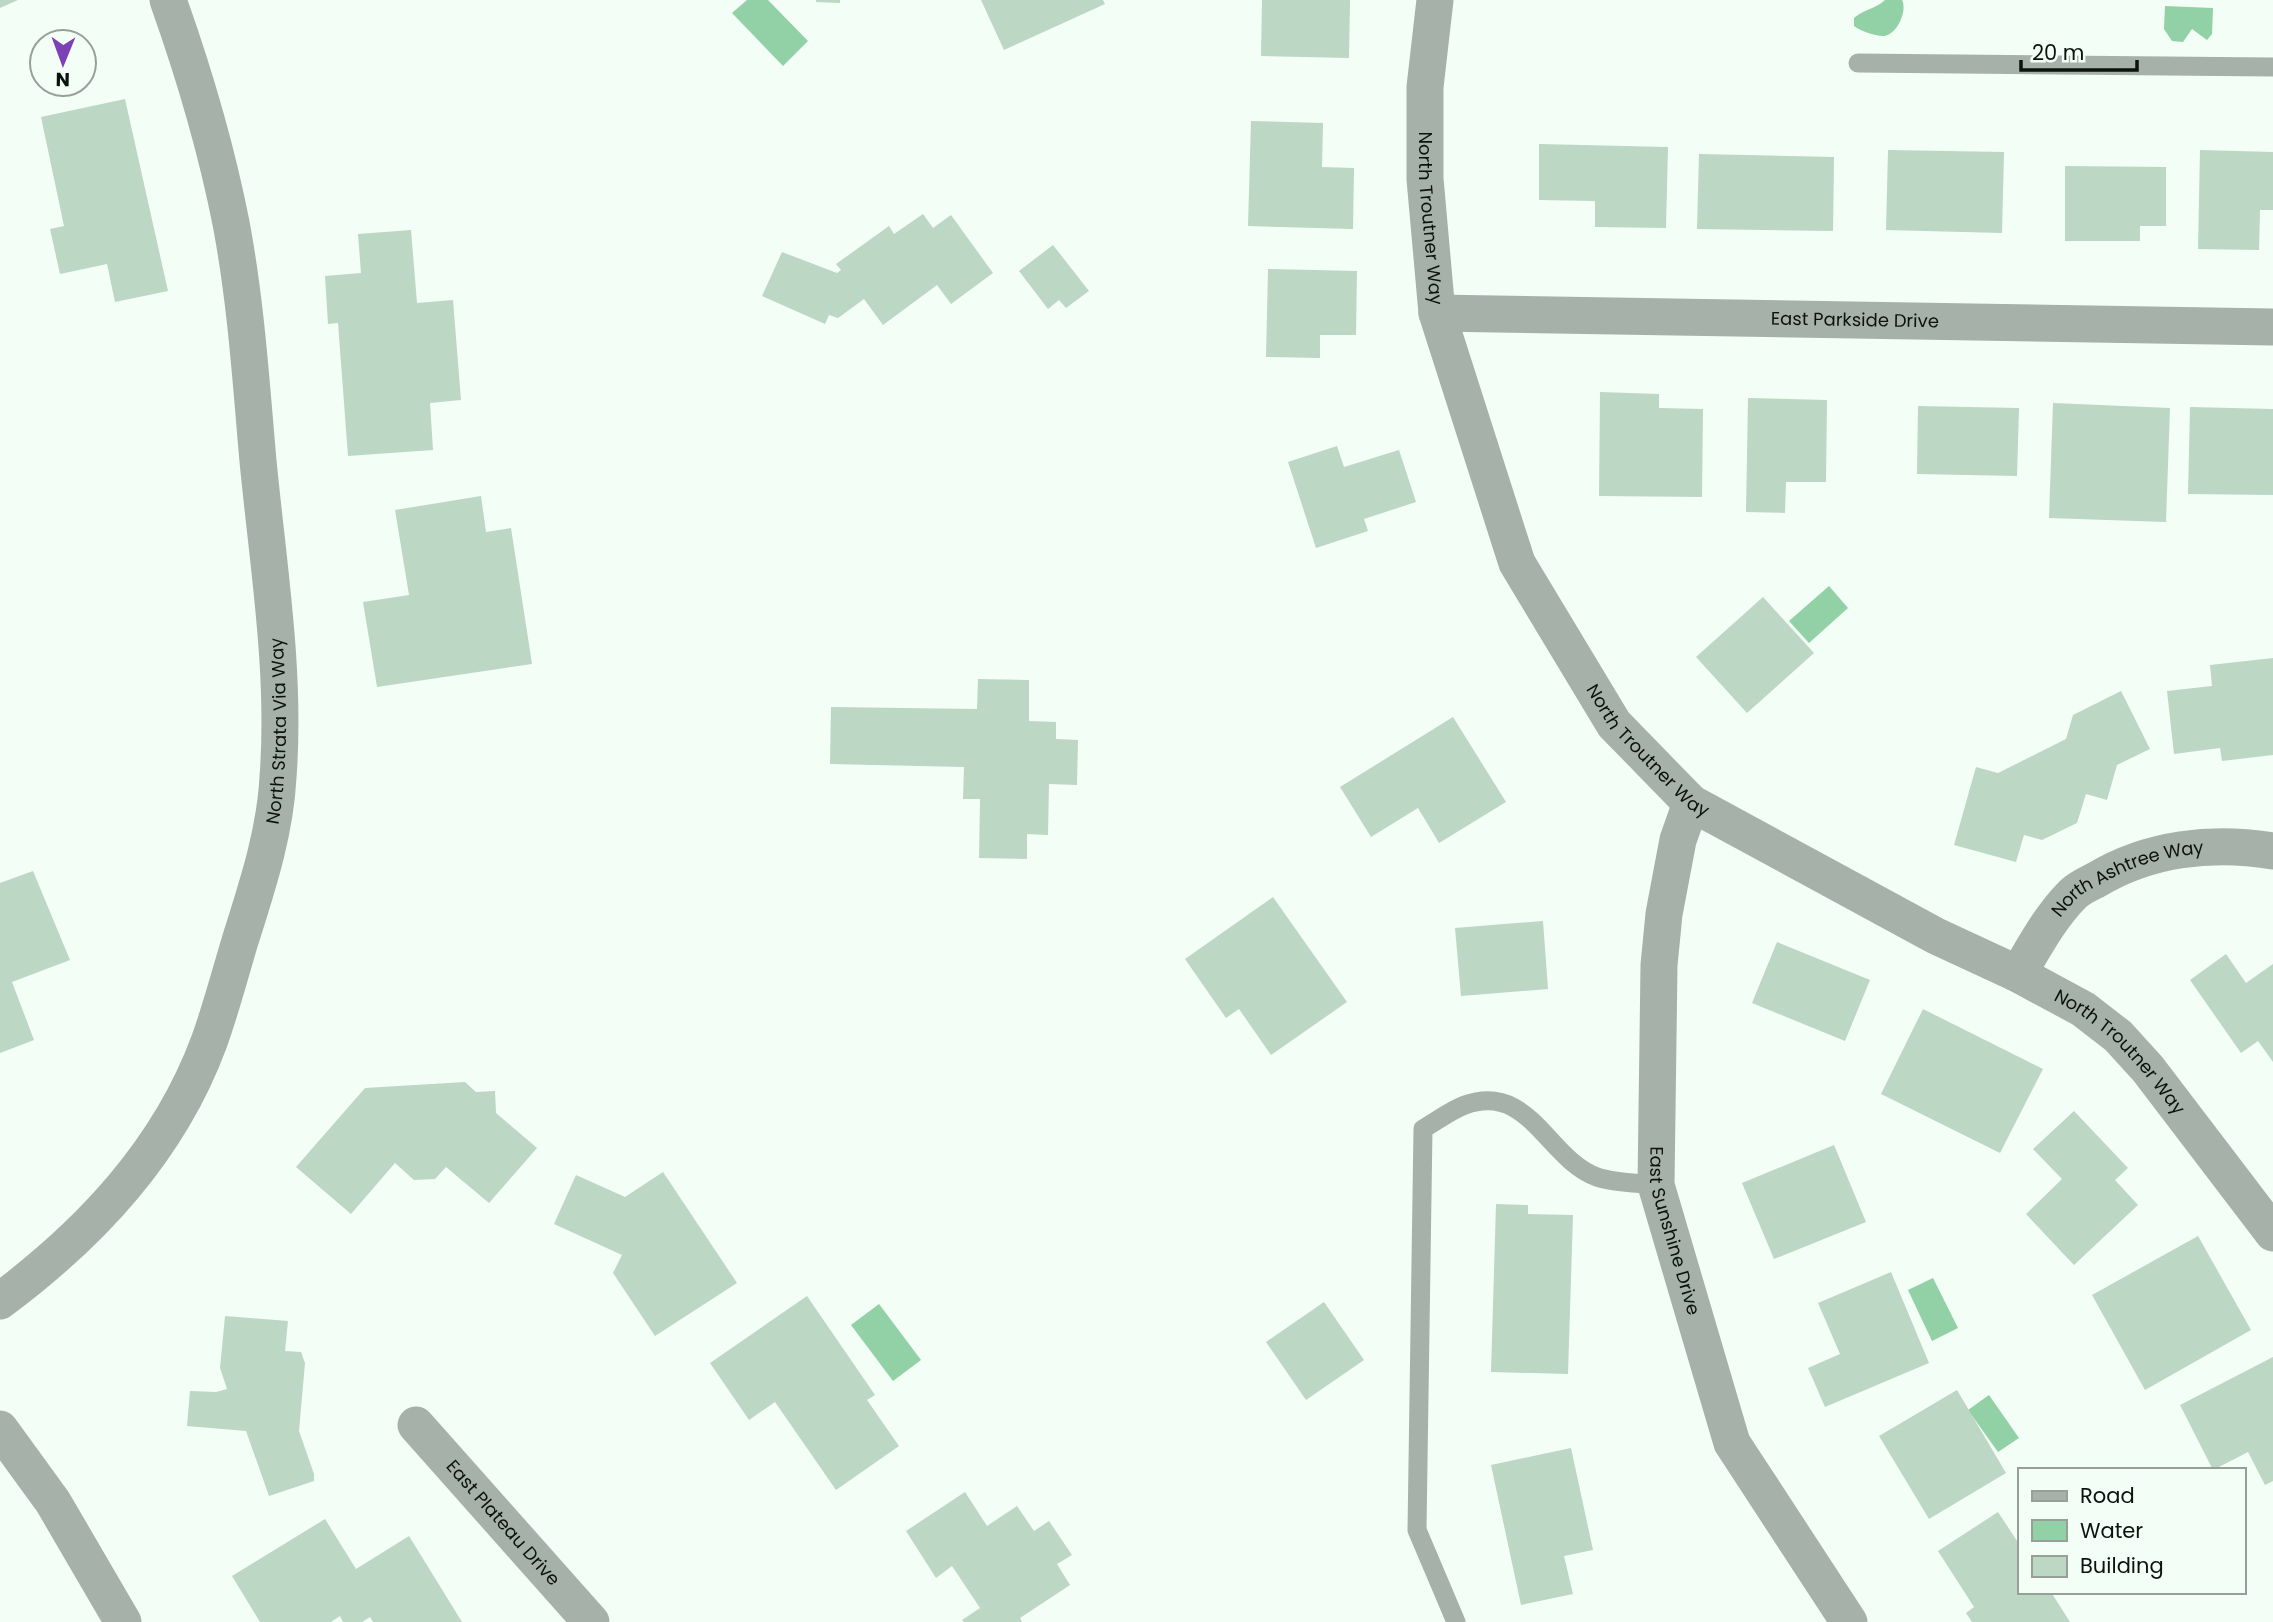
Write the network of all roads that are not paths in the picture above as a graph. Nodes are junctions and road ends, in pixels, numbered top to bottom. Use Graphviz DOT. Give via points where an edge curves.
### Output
graph roads {
  1 [pos="168,0"];
  2 [pos="1435,0"];
  3 [pos="1858,63"];
  4 [pos="2273,67"];
  5 [pos="1437,313"];
  6 [pos="2273,327"];
  7 [pos="1691,803"];
  8 [pos="2273,851"];
  9 [pos="2018,974"];
  10 [pos="1656,1185"];
  11 [pos="2273,1233"];
  12 [pos="0,1301"];
  13 [pos="416,1425"];
  14 [pos="0,1430"];
  15 [pos="123,1622"];
  16 [pos="591,1622"];
  17 [pos="1456,1622"];
  18 [pos="1849,1622"];
  1 -- 12 [label="street, North Strata Via Way" via="206,113 231,224 244,312 280,692 278,778 266,857 209,1042 189,1088 127,1184 83,1233"];
  2 -- 5 [label="street, North Troutner Way" via="1425,88 1425,166"];
  3 -- 4 [label="lane"];
  5 -- 6 [label="street, East Parkside Drive"];
  5 -- 7 [label="street, North Troutner Way" via="1517,563 1614,724"];
  7 -- 9 [label="street, North Troutner Way" via="1936,936"];
  7 -- 10 [label="street, East Sunshine Drive" via="1678,840 1659,965"];
  8 -- 9 [label="street, North Ashtree Way" via="2250,847 2176,849 2125,862 2075,892 2047,926"];
  9 -- 11 [label="street, North Troutner Way" via="2083,1009 2118,1036"];
  10 -- 17 [label="lane" via="1597,1177 1562,1155 1533,1119 1501,1101 1466,1104 1423,1129 1417,1530"];
  10 -- 18 [label="street, East Sunshine Drive" via="1732,1443"];
  13 -- 16 [label="street, East Plateau Drive"];
  14 -- 15 [label="street" via="53,1502"];
}
